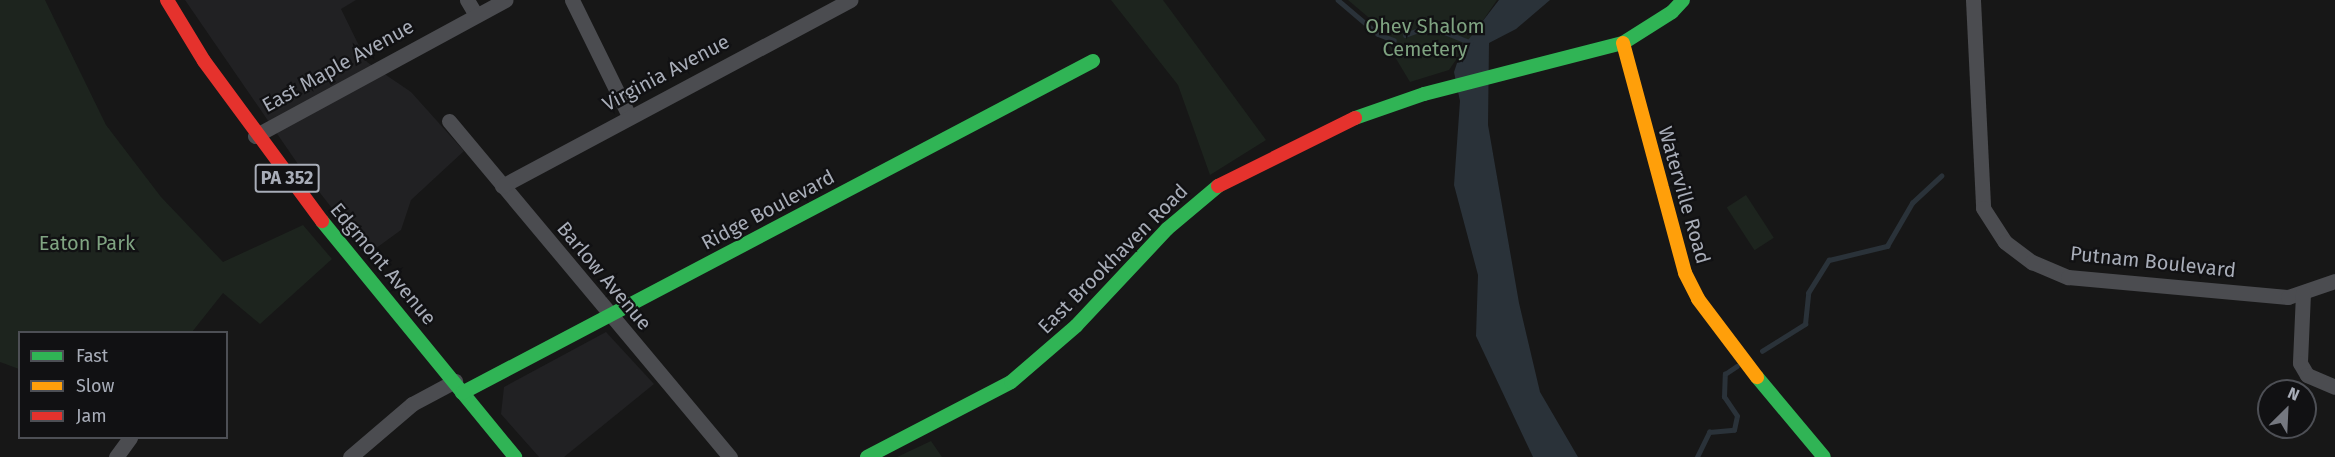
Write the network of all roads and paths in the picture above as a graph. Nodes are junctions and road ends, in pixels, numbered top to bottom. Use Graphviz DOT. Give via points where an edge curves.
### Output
graph roads {
  1 [pos="467,0"];
  2 [pos="505,0"];
  3 [pos="572,0"];
  4 [pos="850,0"];
  5 [pos="1683,0"];
  6 [pos="1973,0"];
  7 [pos="172,2"];
  8 [pos="476,15"];
  9 [pos="1623,43"];
  10 [pos="1093,61"];
  11 [pos="629,116"];
  12 [pos="449,121"];
  13 [pos="255,135"];
  14 [pos="502,186"];
  15 [pos="2335,281"];
  16 [pos="2303,293"];
  17 [pos="609,315"];
  18 [pos="458,387"];
  19 [pos="2335,387"];
  20 [pos="129,439"];
  21 [pos="116,457"];
  22 [pos="350,457"];
  23 [pos="515,457"];
  24 [pos="730,457"];
  25 [pos="867,457"];
  26 [pos="1824,457"];
  1 -- 8 [label="street"];
  2 -- 8 [label="street, East Maple Avenue"];
  3 -- 11 [label="street"];
  4 -- 11 [label="street, Virginia Avenue"];
  5 -- 9 [label="street, East Brookhaven Road" via="1672,12"];
  6 -- 16 [label="street, Putnam Boulevard" via="1983,208 2005,242 2032,262 2068,277 2288,297"];
  7 -- 13 [label="street, Edgmont Avenue / PA 352"];
  8 -- 13 [label="street, East Maple Avenue"];
  9 -- 25 [label="street, East Brookhaven Road" via="1354,118 1217,186 1167,229 1076,326 1017,377"];
  9 -- 26 [label="street, Waterville Road" via="1685,273 1732,347"];
  10 -- 17 [label="street, Ridge Boulevard"];
  11 -- 14 [label="street, Virginia Avenue"];
  12 -- 14 [label="street, Barlow Avenue"];
  13 -- 18 [label="street, Edgmont Avenue / PA 352"];
  14 -- 17 [label="street, Barlow Avenue"];
  15 -- 16 [label="street, Putnam Boulevard"];
  16 -- 19 [label="street" via="2300,363 2307,375"];
  17 -- 18 [label="street, Ridge Boulevard"];
  17 -- 24 [label="street, Barlow Avenue"];
  18 -- 22 [label="street" via="412,404"];
  18 -- 23 [label="street, Edgmont Avenue / PA 352"];
  20 -- 21 [label="street"];
}
